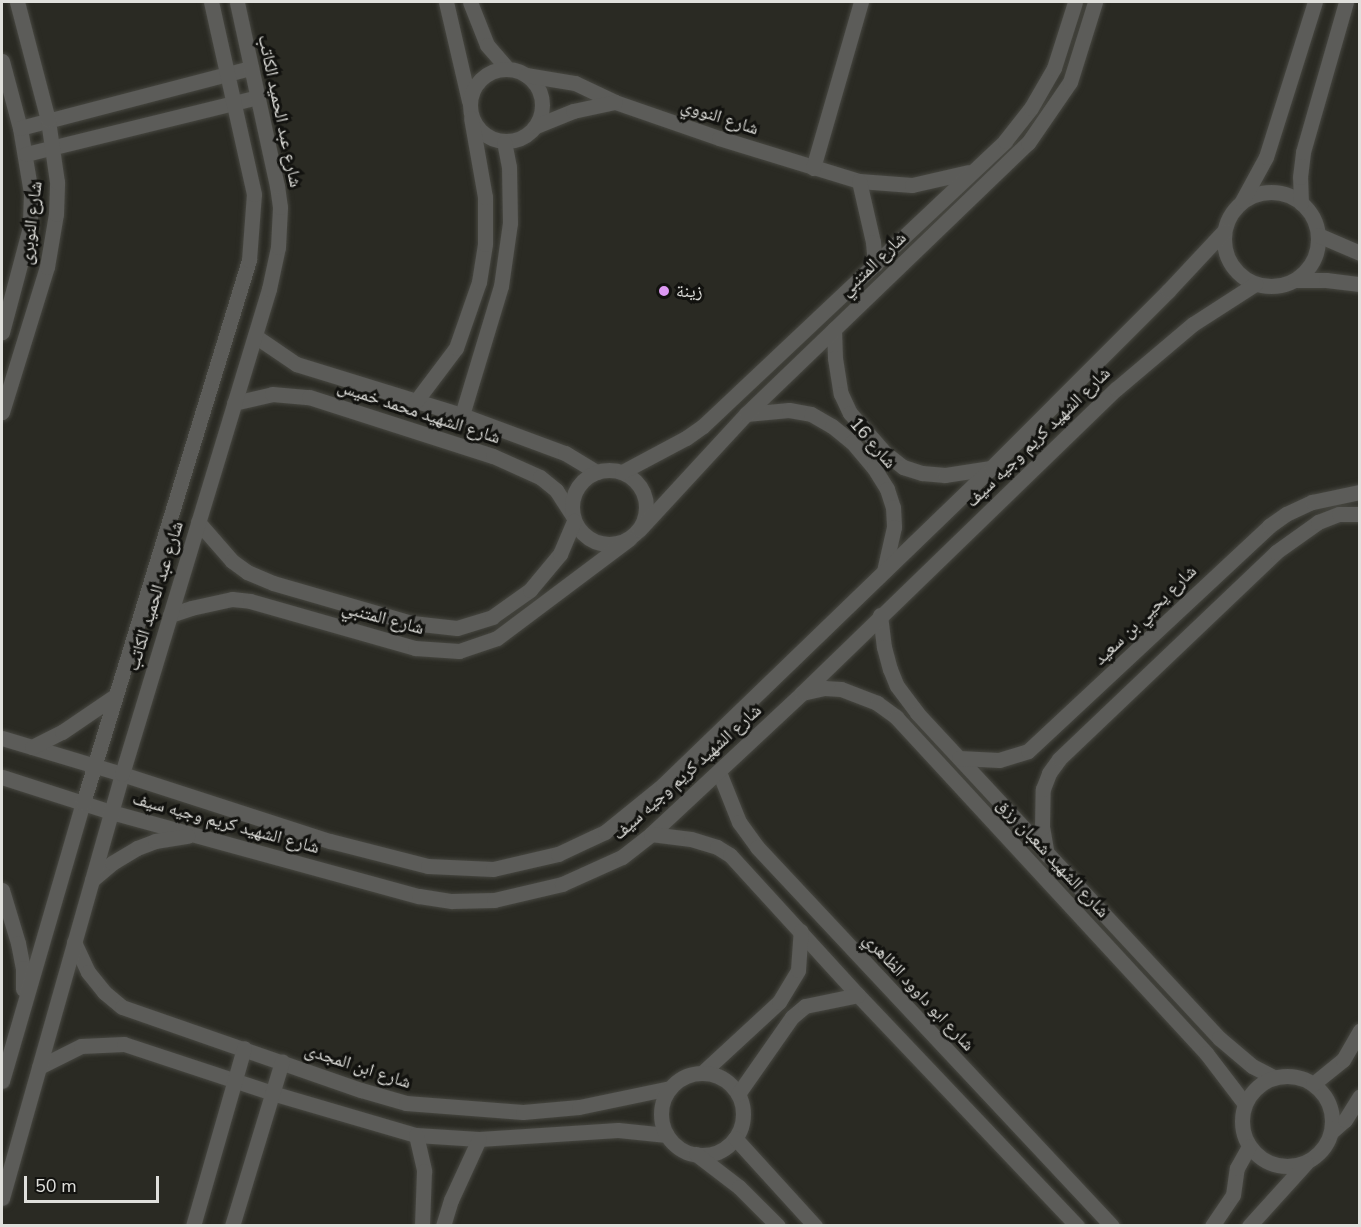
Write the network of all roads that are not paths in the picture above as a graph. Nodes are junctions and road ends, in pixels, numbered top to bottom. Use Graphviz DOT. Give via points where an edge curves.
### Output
graph roads {
  1 [pos="17,2"];
  2 [pos="211,2"];
  3 [pos="237,2"];
  4 [pos="446,2"];
  5 [pos="470,2"];
  6 [pos="861,2"];
  7 [pos="1075,2"];
  8 [pos="1095,2"];
  9 [pos="1315,2"];
  10 [pos="1346,2"];
  11 [pos="2,68"];
  12 [pos="251,68"];
  13 [pos="507,68"];
  14 [pos="226,75"];
  15 [pos="526,75"];
  16 [pos="258,97"];
  17 [pos="615,102"];
  18 [pos="232,103"];
  19 [pos="470,110"];
  20 [pos="48,120"];
  21 [pos="536,126"];
  22 [pos="20,128"];
  23 [pos="504,142"];
  24 [pos="54,147"];
  25 [pos="26,154"];
  26 [pos="813,168"];
  27 [pos="974,170"];
  28 [pos="859,181"];
  29 [pos="1242,201"];
  30 [pos="1301,203"];
  31 [pos="1224,231"];
  32 [pos="1318,235"];
  33 [pos="1359,253"];
  34 [pos="875,265"];
  35 [pos="1295,280"];
  36 [pos="1255,284"];
  37 [pos="1359,284"];
  38 [pos="834,329"];
  39 [pos="2,333"];
  40 [pos="255,336"];
  41 [pos="416,401"];
  42 [pos="234,403"];
  43 [pos="2,412"];
  44 [pos="746,414"];
  45 [pos="462,415"];
  46 [pos="991,468"];
  47 [pos="597,472"];
  48 [pos="622,472"];
  49 [pos="1359,492"];
  50 [pos="1359,514"];
  51 [pos="573,518"];
  52 [pos="198,522"];
  53 [pos="634,534"];
  54 [pos="883,572"];
  55 [pos="170,615"];
  56 [pos="880,615"];
  57 [pos="802,693"];
  58 [pos="115,696"];
  59 [pos="2,738"];
  60 [pos="32,747"];
  61 [pos="959,758"];
  62 [pos="94,766"];
  63 [pos="719,772"];
  64 [pos="122,774"];
  65 [pos="2,777"];
  66 [pos="83,803"];
  67 [pos="1001,804"];
  68 [pos="111,812"];
  69 [pos="989,818"];
  70 [pos="651,834"];
  71 [pos="194,835"];
  72 [pos="1047,855"];
  73 [pos="92,880"];
  74 [pos="2,890"];
  75 [pos="801,931"];
  76 [pos="74,942"];
  77 [pos="858,995"];
  78 [pos="22,1010"];
  79 [pos="1359,1030"];
  80 [pos="244,1048"];
  81 [pos="282,1061"];
  82 [pos="39,1067"];
  83 [pos="702,1073"];
  84 [pos="1274,1077"];
  85 [pos="235,1080"];
  86 [pos="2,1081"];
  87 [pos="1313,1084"];
  88 [pos="670,1088"];
  89 [pos="272,1093"];
  90 [pos="738,1094"];
  91 [pos="1359,1096"];
  92 [pos="1245,1104"];
  93 [pos="1331,1132"];
  94 [pos="416,1135"];
  95 [pos="667,1135"];
  96 [pos="735,1137"];
  97 [pos="479,1139"];
  98 [pos="1249,1146"];
  99 [pos="696,1154"];
  100 [pos="1306,1162"];
  101 [pos="2,1198"];
  102 [pos="428,1224"];
  103 [pos="193,1226"];
  104 [pos="232,1226"];
  105 [pos="443,1226"];
  106 [pos="778,1226"];
  107 [pos="815,1226"];
  108 [pos="1077,1226"];
  109 [pos="1112,1226"];
  110 [pos="1212,1226"];
  111 [pos="1249,1226"];
  1 -- 20 [label="street, شارع النوبرى"];
  2 -- 14 [label="street, شارع عبد الحميد الكاتب"];
  3 -- 12 [label="street, شارع عبد الحميد الكاتب"];
  4 -- 19 [label="street"];
  5 -- 13 [label="street" via="488,45"];
  6 -- 26 [label="street"];
  7 -- 27 [label="street, شارع المتنبي" via="1054,68 1042,89 1005,141"];
  8 -- 38 [label="street, شارع المتنبي" via="1070,82 1028,143"];
  9 -- 29 [label="street" via="1269,150"];
  10 -- 30 [label="street" via="1303,152"];
  11 -- 22 [label="street, شارع النوبرى"];
  12 -- 14 [label="street"];
  12 -- 16 [label="street, شارع عبد الحميد الكاتب"];
  13 -- 15 [label="street"];
  13 -- 19 [label="street" via="493,70 481,78 473,89"];
  14 -- 18 [label="street, شارع عبد الحميد الكاتب"];
  14 -- 20 [label="street"];
  15 -- 17 [label="street, شارع النووي" via="575,83"];
  15 -- 21 [label="street" via="542,98"];
  16 -- 18 [label="street"];
  16 -- 40 [label="street, شارع عبد الحميد الكاتب" via="280,207 276,258"];
  17 -- 21 [label="street" via="573,111"];
  17 -- 26 [label="street, شارع النووي"];
  18 -- 24 [label="street"];
  18 -- 58 [label="street, شارع عبد الحميد الكاتب" via="254,194 249,260"];
  19 -- 23 [label="street" via="479,130 490,139"];
  19 -- 41 [label="street" via="485,197 485,243 479,282 456,348"];
  20 -- 22 [label="street"];
  20 -- 24 [label="street, شارع النوبرى"];
  21 -- 23 [label="street" via="528,135"];
  22 -- 25 [label="street, شارع النوبرى"];
  23 -- 45 [label="street" via="509,167 510,224 501,286"];
  24 -- 25 [label="street"];
  24 -- 43 [label="street, شارع النوبرى" via="56,214 46,267"];
  25 -- 39 [label="street, شارع النوبرى" via="32,193 30,227"];
  26 -- 28 [label="street, شارع النووي"];
  27 -- 28 [label="street, شارع النووي" via="912,185"];
  27 -- 34 [label="street, شارع المتنبي"];
  28 -- 34 [label="street"];
  29 -- 30 [label="street" via="1272,192"];
  29 -- 31 [label="street"];
  30 -- 32 [label="street"];
  31 -- 36 [label="street" via="1230,263 1240,276"];
  31 -- 46 [label="street, شارع الشهيد كريم وجيه سيف"];
  32 -- 33 [label="street"];
  32 -- 35 [label="street" via="1312,261"];
  34 -- 48 [label="street, شارع المتنبي" via="703,426"];
  35 -- 36 [label="street" via="1269,287"];
  35 -- 37 [label="street"];
  36 -- 56 [label="street, شارع الشهيد كريم وجيه سيف" via="1193,324 1116,389"];
  38 -- 44 [label="street, شارع المتنبي"];
  38 -- 46 [label="street, شارع 16" via="841,394 855,420 885,453 903,467 922,473 945,475"];
  40 -- 41 [label="street, شارع الشهيد محمد خميس" via="296,364"];
  40 -- 42 [label="street, شارع عبد الحميد الكاتب"];
  41 -- 45 [label="street, شارع الشهيد محمد خميس"];
  42 -- 51 [label="street, شارع الشهيد محمد خميس" via="272,394 309,397 492,456 540,477 556,490"];
  42 -- 52 [label="street, شارع عبد الحميد الكاتب"];
  44 -- 53 [label="street, شارع المتنبي"];
  44 -- 54 [label="street, شارع 16" via="789,410 811,414 852,442 874,468 893,507 894,527"];
  45 -- 47 [label="street, شارع الشهيد محمد خميس" via="565,453"];
  46 -- 54 [label="street, شارع الشهيد كريم وجيه سيف"];
  47 -- 48 [label="street"];
  47 -- 51 [label="street" via="582,482 573,497"];
  48 -- 53 [label="street" via="634,479 644,497 645,518"];
  49 -- 61 [label="street, شارع يحيي بن سعيد" via="1312,502 1269,526 1028,751 999,760"];
  50 -- 72 [label="street" via="1339,514 1318,522 1276,552 1059,759 1043,789 1042,828"];
  51 -- 52 [label="street, شارع المتنبي" via="561,554 530,590 492,616 457,628 412,623 273,583 232,561"];
  51 -- 53 [label="street" via="581,532 604,544 617,544"];
  52 -- 55 [label="street, شارع عبد الحميد الكاتب"];
  53 -- 55 [label="street, شارع المتنبي" via="497,638 459,651 415,648 250,601 221,601"];
  54 -- 64 [label="street, شارع الشهيد كريم وجيه سيف" via="628,815 588,842 532,862 493,870 459,870 387,857"];
  55 -- 64 [label="street, شارع عبد الحميد الكاتب"];
  56 -- 57 [label="street, شارع الشهيد كريم وجيه سيف"];
  56 -- 61 [label="street, شارع الشهيد شعبان رزق" via="884,647 897,686 911,707"];
  57 -- 63 [label="street, شارع الشهيد كريم وجيه سيف"];
  57 -- 69 [label="street, شارع الشهيد شعبان رزق" via="842,689 877,703 896,717"];
  58 -- 60 [label="street"];
  58 -- 62 [label="street, شارع عبد الحميد الكاتب"];
  59 -- 60 [label="street, شارع الشهيد كريم وجيه سيف"];
  60 -- 62 [label="street, شارع الشهيد كريم وجيه سيف"];
  61 -- 67 [label="street, شارع الشهيد شعبان رزق"];
  62 -- 64 [label="street, شارع الشهيد كريم وجيه سيف"];
  62 -- 66 [label="street, شارع عبد الحميد الكاتب"];
  63 -- 70 [label="street, شارع الشهيد كريم وجيه سيف"];
  63 -- 109 [label="street, شارع ابو داوود الظاهري" via="739,822 757,848"];
  64 -- 68 [label="street, شارع عبد الحميد الكاتب"];
  65 -- 66 [label="street, شارع الشهيد كريم وجيه سيف"];
  66 -- 68 [label="street, شارع الشهيد كريم وجيه سيف"];
  66 -- 78 [label="street, شارع عبد الحميد الكاتب"];
  67 -- 69 [label="street"];
  67 -- 72 [label="street, شارع الشهيد شعبان رزق"];
  68 -- 71 [label="street, شارع الشهيد كريم وجيه سيف"];
  68 -- 73 [label="street, شارع عبد الحميد الكاتب"];
  69 -- 92 [label="street, شارع الشهيد شعبان رزق" via="1206,1053"];
  70 -- 71 [label="street, شارع الشهيد كريم وجيه سيف" via="622,857 562,884 494,900 452,901 419,896"];
  70 -- 75 [label="street" via="691,839 730,855"];
  71 -- 73 [label="street" via="137,848"];
  72 -- 84 [label="street, شارع الشهيد شعبان رزق" via="1219,1038 1252,1066"];
  73 -- 76 [label="street, شارع عبد الحميد الكاتب"];
  74 -- 78 [label="street" via="23,968"];
  75 -- 77 [label="street"];
  75 -- 83 [label="street" via="798,970 779,1002"];
  76 -- 80 [label="street, شارع ابن المجدى" via="88,972 122,1007"];
  76 -- 82 [label="street, شارع عبد الحميد الكاتب"];
  77 -- 90 [label="street" via="805,1006 792,1017"];
  77 -- 108 [label="street"];
  78 -- 86 [label="street, شارع عبد الحميد الكاتب"];
  79 -- 87 [label="street" via="1343,1060"];
  80 -- 81 [label="street, شارع ابن المجدى"];
  80 -- 85 [label="street"];
  81 -- 88 [label="street, شارع ابن المجدى" via="406,1103 489,1111 579,1107"];
  81 -- 89 [label="street"];
  82 -- 85 [label="street" via="81,1046 124,1044"];
  82 -- 101 [label="street, شارع عبد الحميد الكاتب"];
  83 -- 88 [label="street" via="690,1074"];
  83 -- 90 [label="street" via="729,1083"];
  84 -- 87 [label="street" via="1294,1077"];
  84 -- 92 [label="street" via="1262,1083"];
  85 -- 89 [label="street"];
  85 -- 103 [label="street"];
  87 -- 93 [label="street" via="1329,1105"];
  88 -- 95 [label="street" via="661,1111"];
  89 -- 94 [label="street"];
  89 -- 104 [label="street"];
  90 -- 96 [label="street" via="742,1116"];
  91 -- 93 [label="street" via="1345,1120"];
  92 -- 98 [label="street" via="1242,1127"];
  93 -- 100 [label="street" via="1326,1144"];
  94 -- 97 [label="street"];
  94 -- 102 [label="street" via="424,1171"];
  95 -- 97 [label="street" via="618,1130"];
  95 -- 99 [label="street" via="674,1144"];
  96 -- 99 [label="street" via="725,1148 711,1154"];
  96 -- 107 [label="street"];
  97 -- 105 [label="street"];
  98 -- 100 [label="street" via="1274,1165 1296,1166"];
  98 -- 110 [label="street" via="1237,1168 1233,1195"];
  99 -- 106 [label="street" via="740,1186"];
  100 -- 111 [label="street"];
}
